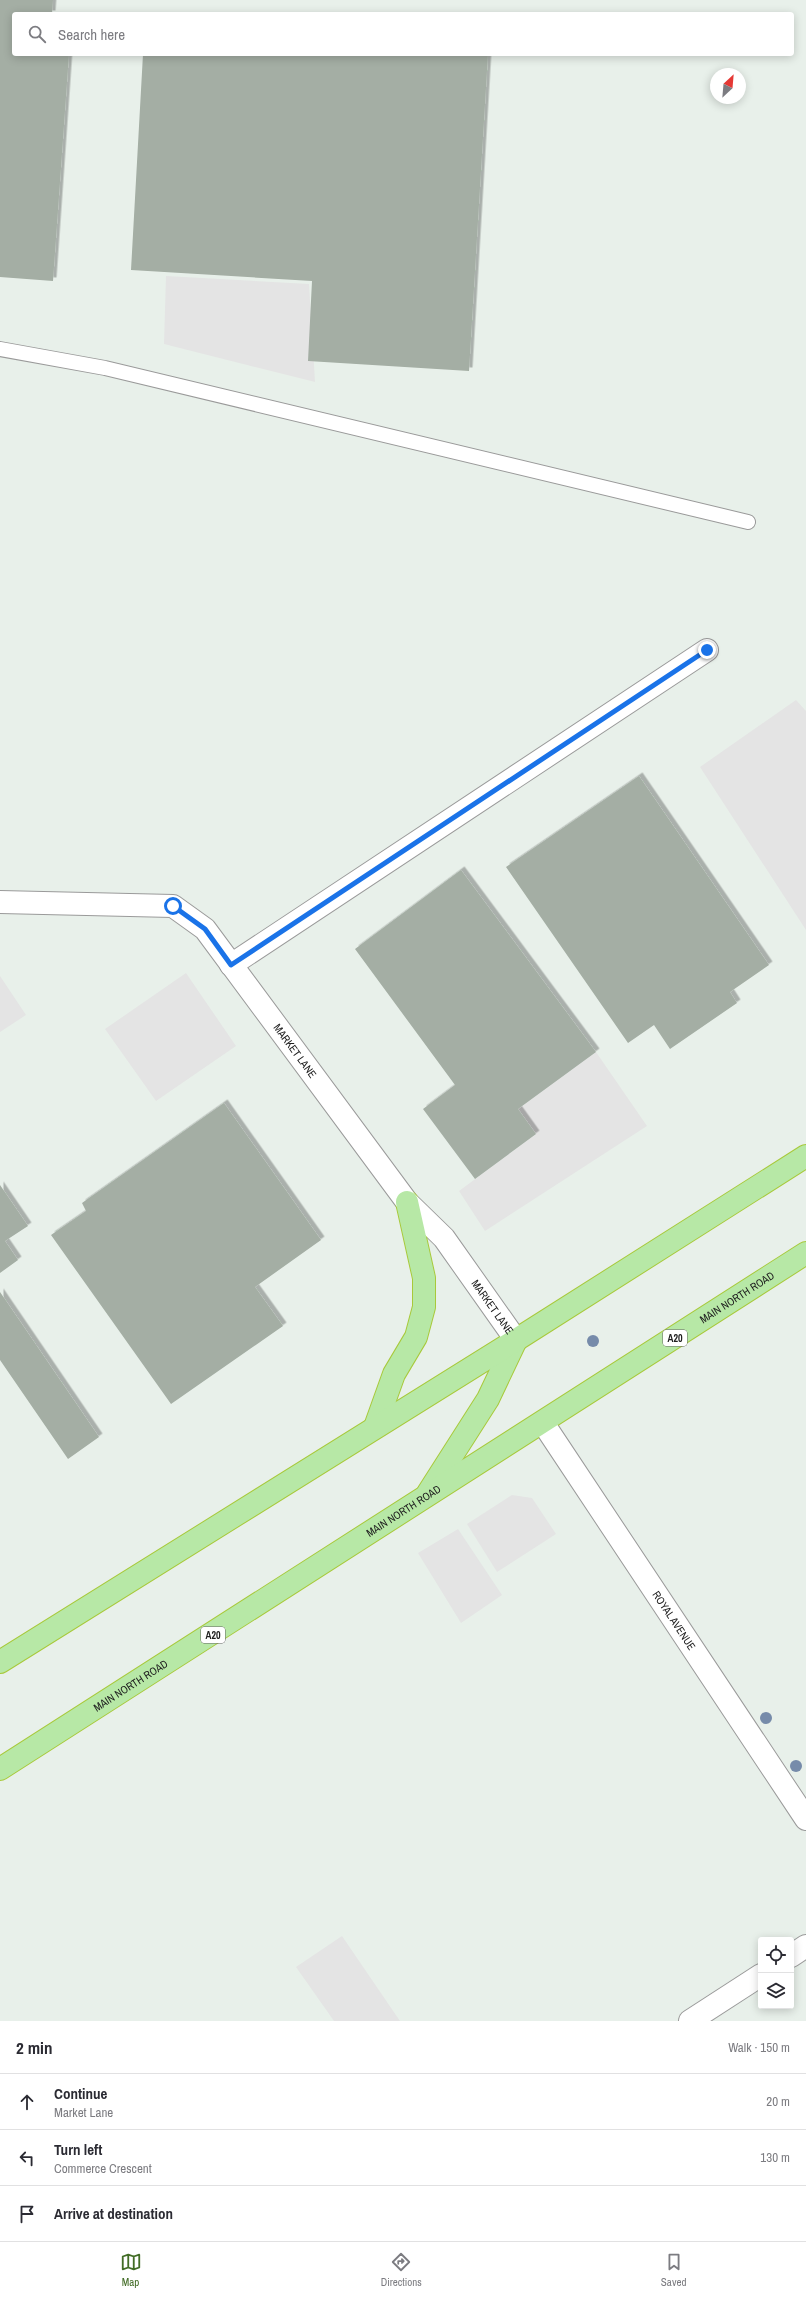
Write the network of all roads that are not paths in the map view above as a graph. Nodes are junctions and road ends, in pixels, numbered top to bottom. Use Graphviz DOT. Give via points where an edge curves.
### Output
graph roads {
  1 [pos="0,349"];
  2 [pos="748,522"];
  3 [pos="707,650"];
  4 [pos="0,902"];
  5 [pos="231,965"];
  6 [pos="806,1156"];
  7 [pos="407,1202"];
  8 [pos="806,1253"];
  9 [pos="516,1340"];
  10 [pos="543,1423"];
  11 [pos="375,1428"];
  12 [pos="425,1498"];
  13 [pos="0,1662"];
  14 [pos="0,1769"];
  15 [pos="806,1819"];
  16 [pos="806,1946"];
  17 [pos="794,1954"];
  18 [pos="758,1977"];
  19 [pos="690,2021"];
  1 -- 2 [label="lane" via="113,370"];
  3 -- 5 [label="street"];
  4 -- 5 [label="street, MARKET LANE" via="173,906 205,929"];
  5 -- 7 [label="street, MARKET LANE"];
  6 -- 9 [label="highway"];
  7 -- 9 [label="street, MARKET LANE" via="444,1238"];
  7 -- 11 [label="highway" via="424,1278 424,1307 416,1336 394,1374"];
  8 -- 10 [label="highway, MAIN NORTH ROAD / A20"];
  9 -- 11 [label="highway"];
  9 -- 12 [label="highway" via="488,1399"];
  10 -- 12 [label="highway, MAIN NORTH ROAD / A20"];
  10 -- 15 [label="street, ROYAL AVENUE"];
  11 -- 13 [label="highway"];
  12 -- 14 [label="highway, MAIN NORTH ROAD / A20"];
  16 -- 17 [label="street"];
  18 -- 19 [label="street"];
}
